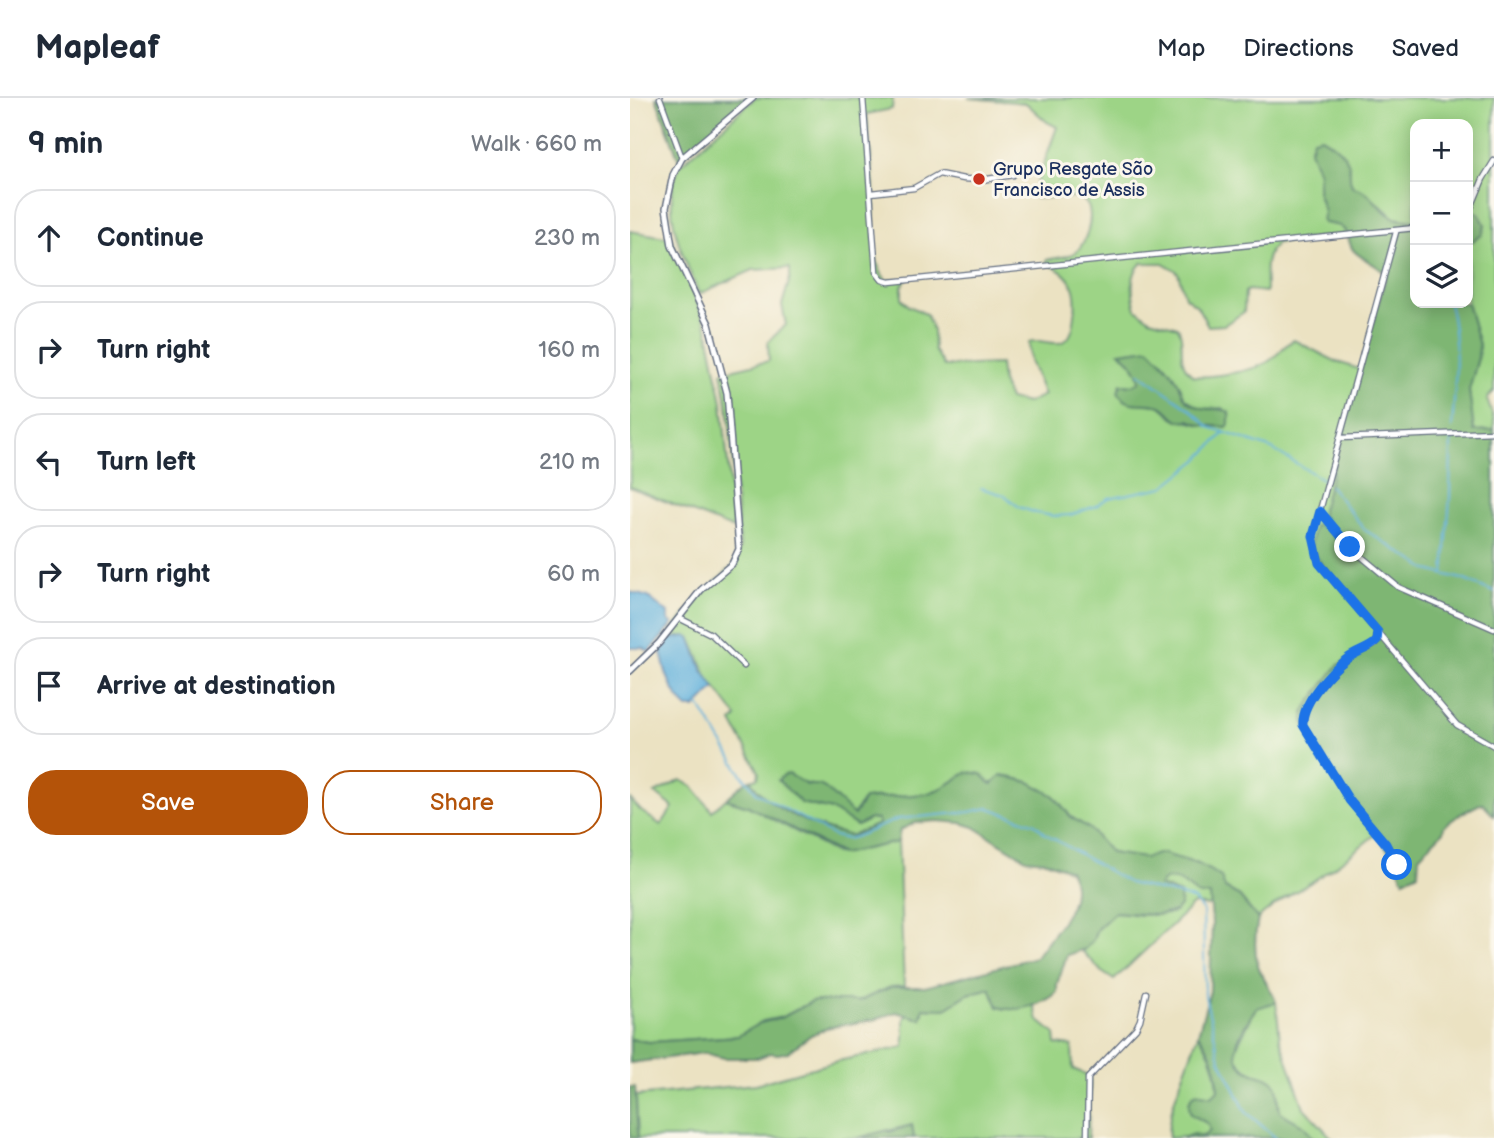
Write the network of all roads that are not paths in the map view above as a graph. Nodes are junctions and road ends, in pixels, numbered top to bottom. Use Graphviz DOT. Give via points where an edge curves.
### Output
graph roads {
  1 [pos="660,98"];
  2 [pos="753,98"];
  3 [pos="863,98"];
  4 [pos="682,158"];
  5 [pos="1494,161"];
  6 [pos="1013,175"];
  7 [pos="871,193"];
  8 [pos="1473,203"];
  9 [pos="1410,229"];
  10 [pos="1396,232"];
  11 [pos="1494,432"];
  12 [pos="1341,438"];
  13 [pos="1320,511"];
  14 [pos="679,618"];
  15 [pos="1494,629"];
  16 [pos="1378,632"];
  17 [pos="744,666"];
  18 [pos="630,671"];
  19 [pos="1494,746"];
  20 [pos="1397,865"];
  21 [pos="1146,993"];
  22 [pos="1087,1138"];
  1 -- 4 [label="street"];
  2 -- 4 [label="street"];
  3 -- 7 [label="street"];
  4 -- 14 [label="street" via="668,190 668,231 709,324 724,379 739,549 732,564 701,590"];
  5 -- 8 [label="street"];
  6 -- 7 [label="street" via="981,180 939,174 914,188"];
  7 -- 10 [label="street" via="876,272 889,282"];
  9 -- 10 [label="street"];
  10 -- 12 [label="street"];
  11 -- 12 [label="street"];
  12 -- 13 [label="street"];
  13 -- 15 [label="street" via="1350,547 1398,587"];
  13 -- 16 [label="street" via="1313,536 1319,563"];
  14 -- 17 [label="street" via="711,634"];
  14 -- 18 [label="street"];
  16 -- 19 [label="street" via="1457,725"];
  16 -- 20 [label="street" via="1375,644 1339,666 1310,700 1303,725 1349,800 1386,844"];
  21 -- 22 [label="street" via="1136,1028 1088,1078"];
}
